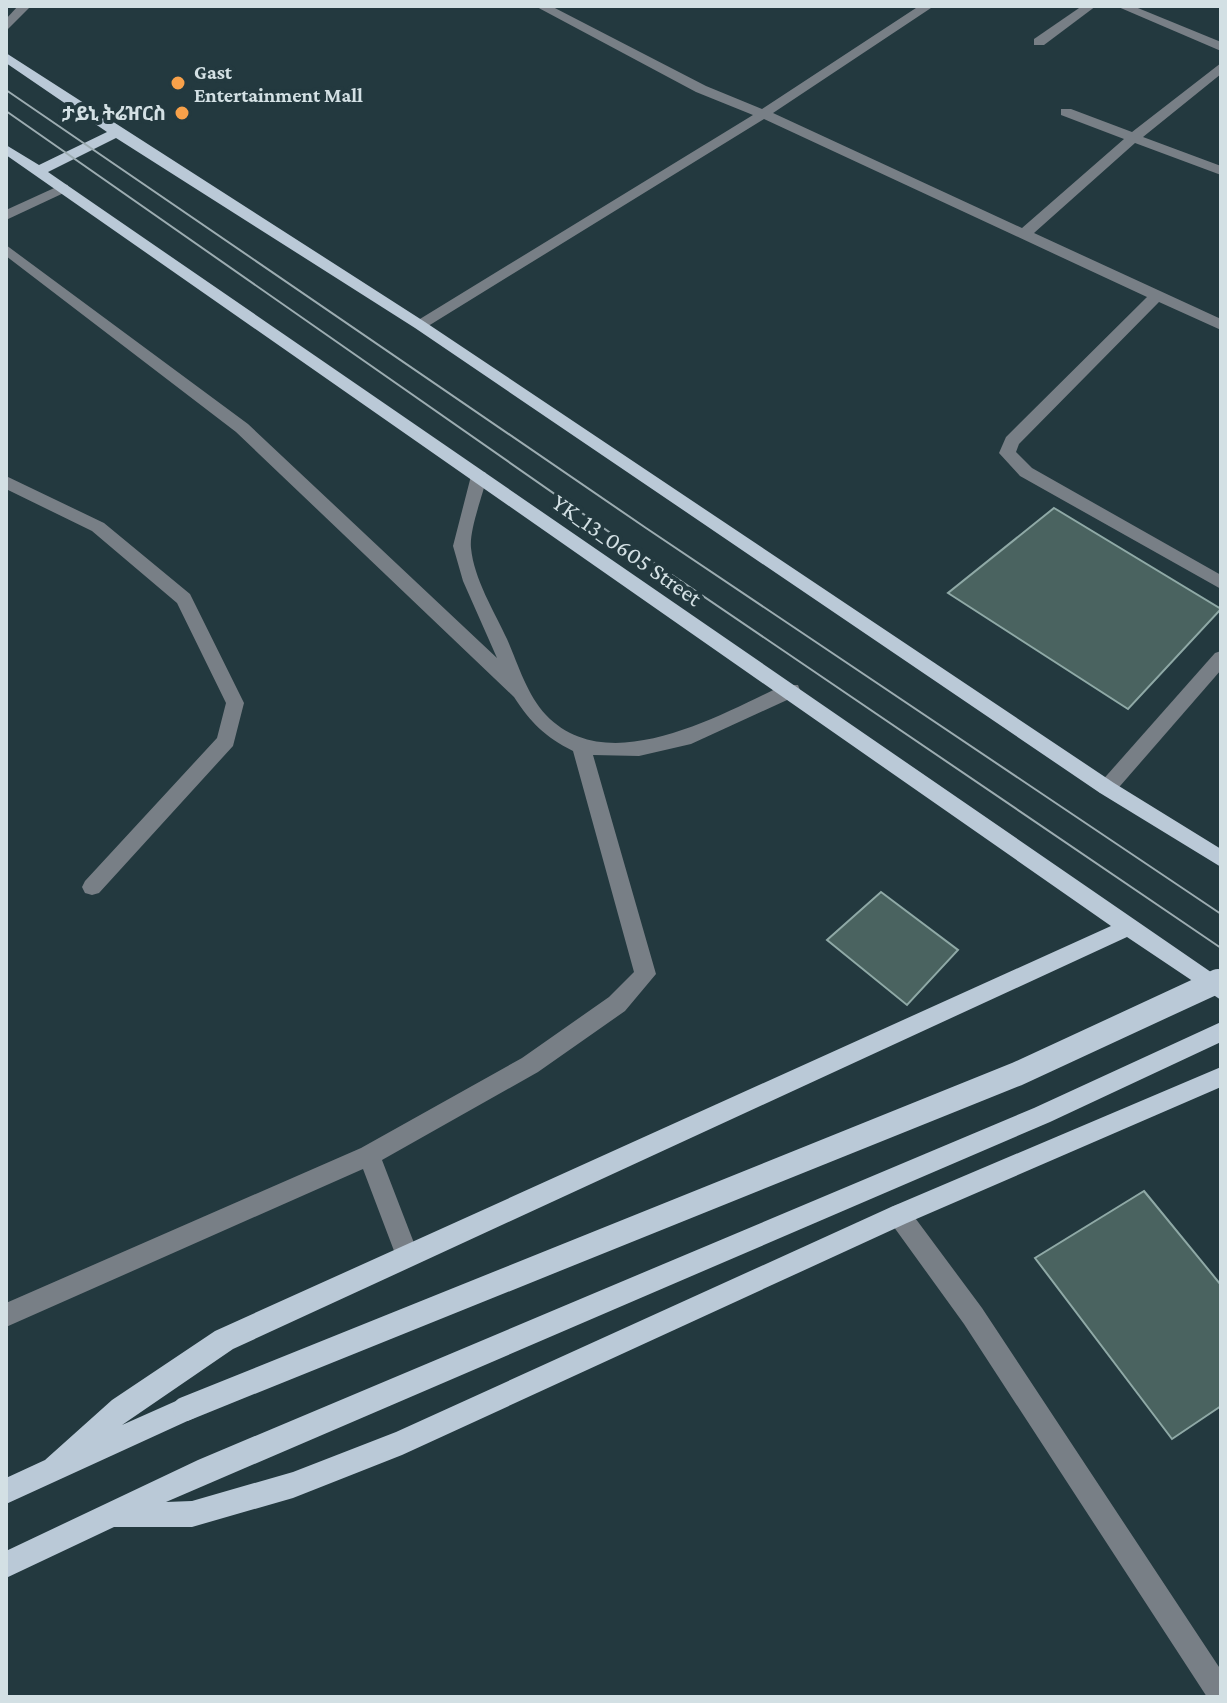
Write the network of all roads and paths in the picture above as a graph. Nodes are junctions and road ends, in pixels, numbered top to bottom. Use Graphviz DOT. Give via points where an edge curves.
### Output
graph roads {
  1 [pos="25,6"];
  2 [pos="541,6"];
  3 [pos="928,6"];
  4 [pos="1090,6"];
  5 [pos="1122,6"];
  6 [pos="6,27"];
  7 [pos="1039,42"];
  8 [pos="1221,47"];
  9 [pos="6,57"];
  10 [pos="1221,67"];
  11 [pos="1066,112"];
  12 [pos="763,114"];
  13 [pos="117,132"];
  14 [pos="1132,139"];
  15 [pos="6,149"];
  16 [pos="39,171"];
  17 [pos="1221,171"];
  18 [pos="63,188"];
  19 [pos="6,216"];
  20 [pos="1024,234"];
  21 [pos="6,249"];
  22 [pos="1157,295"];
  23 [pos="1218,320"];
  24 [pos="420,325"];
  25 [pos="479,476"];
  26 [pos="6,482"];
  27 [pos="1221,583"];
  28 [pos="1221,658"];
  29 [pos="791,690"];
  30 [pos="521,692"];
  31 [pos="581,747"];
  32 [pos="1107,788"];
  33 [pos="1221,859"];
  34 [pos="92,887"];
  35 [pos="1129,927"];
  36 [pos="1221,980"];
  37 [pos="1221,991"];
  38 [pos="1221,1032"];
  39 [pos="1221,1077"];
  40 [pos="369,1155"];
  41 [pos="899,1215"];
  42 [pos="407,1256"];
  43 [pos="6,1315"];
  44 [pos="54,1469"];
  45 [pos="6,1491"];
  46 [pos="111,1516"];
  47 [pos="6,1565"];
  48 [pos="1221,1694"];
  1 -- 6 [label="street"];
  2 -- 12 [label="street" via="701,89"];
  3 -- 12 [label="street"];
  4 -- 7 [label="street"];
  5 -- 8 [label="street"];
  9 -- 13 [label="main road"];
  10 -- 14 [label="street"];
  11 -- 14 [label="street"];
  12 -- 20 [label="street"];
  12 -- 24 [label="street"];
  13 -- 16 [label="main road"];
  13 -- 24 [label="main road"];
  14 -- 17 [label="street"];
  14 -- 20 [label="street"];
  15 -- 16 [label="main road, YK_13_0605 Street"];
  16 -- 18 [label="main road, YK_13_0605 Street"];
  18 -- 19 [label="street"];
  18 -- 25 [label="main road, YK_13_0605 Street"];
  20 -- 22 [label="street"];
  21 -- 30 [label="street" via="242,428"];
  22 -- 23 [label="street"];
  22 -- 27 [label="street" via="1012,441 1007,453 1026,472"];
  24 -- 32 [label="main road"];
  25 -- 29 [label="main road, YK_13_0605 Street"];
  25 -- 30 [label="street" via="462,546"];
  26 -- 34 [label="street" via="98,527 184,599 235,703 226,741"];
  28 -- 32 [label="street"];
  29 -- 31 [label="street" via="691,737 639,749"];
  29 -- 35 [label="main road, YK_13_0605 Street"];
  30 -- 31 [label="street" via="538,719"];
  31 -- 40 [label="street" via="645,974 617,1004 530,1065"];
  32 -- 33 [label="main road"];
  35 -- 37 [label="main road, YK_13_0605 Street"];
  35 -- 42 [label="main road"];
  36 -- 44 [label="main road, bridge" via="1017,1074 185,1409"];
  38 -- 46 [label="main road" via="1042,1115 207,1469"];
  39 -- 41 [label="main road"];
  40 -- 42 [label="street"];
  40 -- 43 [label="street"];
  41 -- 46 [label="main road" via="402,1442 293,1485 192,1514"];
  41 -- 48 [label="street" via="973,1316"];
  42 -- 44 [label="main road" via="224,1340 121,1409"];
  44 -- 45 [label="main road"];
  46 -- 47 [label="main road"];
}
